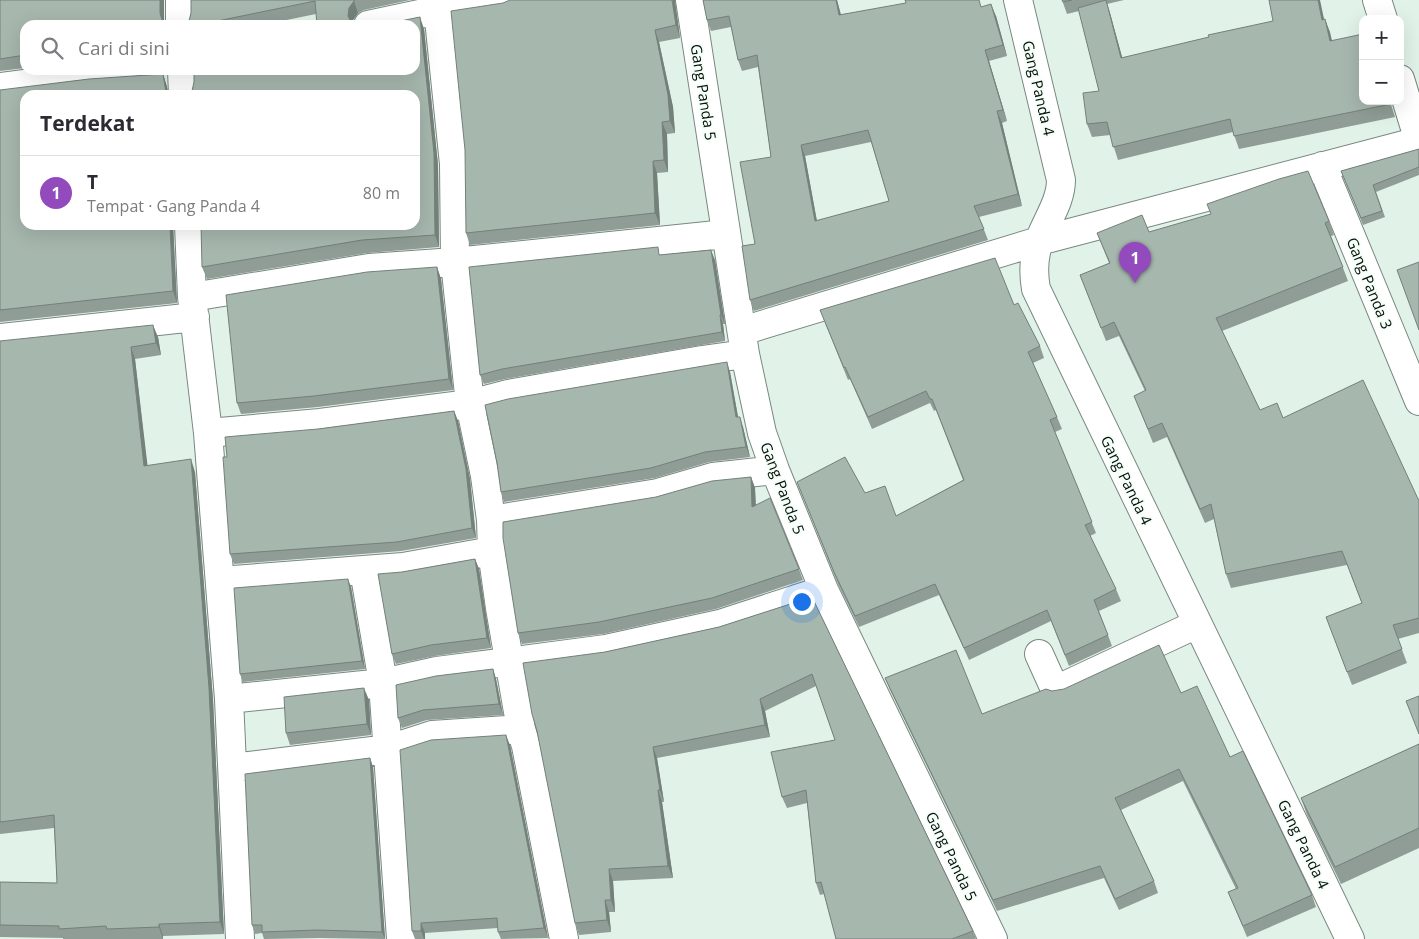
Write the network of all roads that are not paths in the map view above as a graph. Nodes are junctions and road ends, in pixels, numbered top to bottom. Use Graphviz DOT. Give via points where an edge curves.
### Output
graph roads {
  1 [pos="180,0"];
  2 [pos="505,0"];
  3 [pos="690,0"];
  4 [pos="1018,0"];
  5 [pos="1377,0"];
  6 [pos="438,10"];
  7 [pos="1381,15"];
  8 [pos="180,20"];
  9 [pos="391,20"];
  10 [pos="93,75"];
  11 [pos="182,75"];
  12 [pos="0,87"];
  13 [pos="183,90"];
  14 [pos="1404,92"];
  15 [pos="1419,141"];
  16 [pos="1322,166"];
  17 [pos="189,230"];
  18 [pos="726,234"];
  19 [pos="1039,241"];
  20 [pos="455,262"];
  21 [pos="193,307"];
  22 [pos="0,338"];
  23 [pos="743,342"];
  24 [pos="1419,401"];
  25 [pos="470,404"];
  26 [pos="208,434"];
  27 [pos="775,470"];
  28 [pos="491,520"];
  29 [pos="492,551"];
  30 [pos="364,570"];
  31 [pos="220,581"];
  32 [pos="824,590"];
  33 [pos="1197,624"];
  34 [pos="1040,654"];
  35 [pos="510,662"];
  36 [pos="383,684"];
  37 [pos="230,699"];
  38 [pos="521,729"];
  39 [pos="389,749"];
  40 [pos="233,768"];
  41 [pos="240,939"];
  42 [pos="401,939"];
  43 [pos="564,939"];
  44 [pos="993,939"];
  45 [pos="1350,939"];
  1 -- 8 [label="street"];
  2 -- 6 [label="street"];
  3 -- 18 [label="street, Gang Panda 5"];
  4 -- 19 [label="street, Gang Panda 4" via="1061,180 1058,199"];
  5 -- 7 [label="street"];
  6 -- 9 [label="street"];
  6 -- 20 [label="street" via="454,164"];
  10 -- 12 [label="street"];
  11 -- 13 [label="street"];
  14 -- 15 [label="street"];
  15 -- 16 [label="street"];
  16 -- 19 [label="street"];
  16 -- 24 [label="street, Gang Panda 3"];
  17 -- 21 [label="street"];
  18 -- 20 [label="street"];
  18 -- 23 [label="street, Gang Panda 5"];
  19 -- 23 [label="street"];
  19 -- 33 [label="street, Gang Panda 4" via="1034,280 1040,299"];
  20 -- 21 [label="street" via="369,268"];
  20 -- 25 [label="street"];
  21 -- 22 [label="street"];
  21 -- 26 [label="street"];
  23 -- 25 [label="street" via="702,360 508,394"];
  23 -- 27 [label="street, Gang Panda 5" via="762,434"];
  25 -- 26 [label="street"];
  25 -- 28 [label="street" via="486,476"];
  26 -- 31 [label="street"];
  27 -- 28 [label="street" via="713,477 658,493"];
  27 -- 32 [label="street, Gang Panda 5"];
  28 -- 29 [label="street"];
  29 -- 30 [label="street" via="403,567"];
  29 -- 35 [label="street"];
  30 -- 31 [label="street"];
  30 -- 36 [label="street"];
  31 -- 37 [label="street"];
  32 -- 35 [label="street" via="720,624 606,649"];
  32 -- 44 [label="street, Gang Panda 5"];
  33 -- 34 [label="street" via="1062,687 1053,685"];
  33 -- 45 [label="street, Gang Panda 4"];
  35 -- 36 [label="street" via="437,671"];
  35 -- 38 [label="street"];
  36 -- 37 [label="street"];
  36 -- 39 [label="street"];
  37 -- 40 [label="street"];
  38 -- 39 [label="street" via="432,735"];
  38 -- 43 [label="street"];
  39 -- 40 [label="street"];
  39 -- 42 [label="street"];
  40 -- 41 [label="street"];
}
